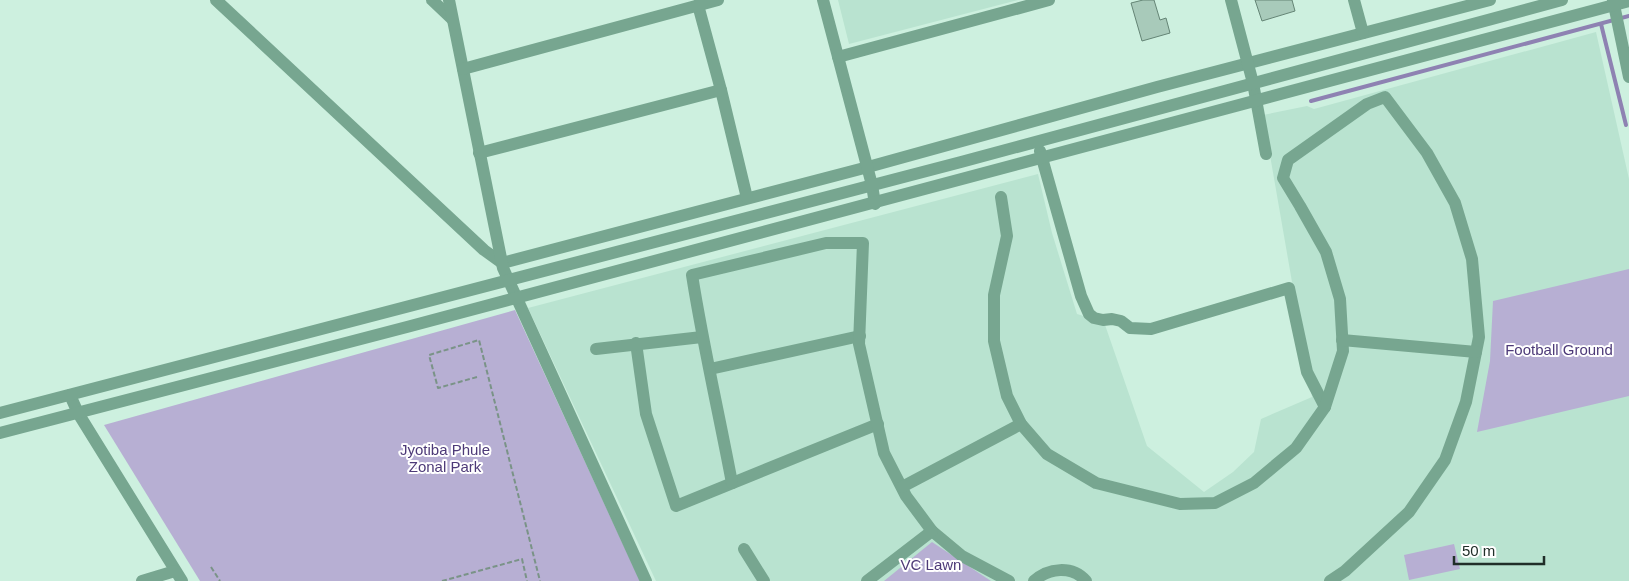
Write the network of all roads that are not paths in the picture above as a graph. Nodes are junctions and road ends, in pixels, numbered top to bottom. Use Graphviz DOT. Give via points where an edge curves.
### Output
graph roads {
  1 [pos="216,0"];
  2 [pos="432,0"];
  3 [pos="448,0"];
  4 [pos="718,0"];
  5 [pos="823,0"];
  6 [pos="1049,0"];
  7 [pos="1232,0"];
  8 [pos="1354,0"];
  9 [pos="1490,0"];
  10 [pos="1562,0"];
  11 [pos="1629,0"];
  12 [pos="1614,2"];
  13 [pos="698,6"];
  14 [pos="452,18"];
  15 [pos="1363,33"];
  16 [pos="838,56"];
  17 [pos="1248,63"];
  18 [pos="463,69"];
  19 [pos="1629,77"];
  20 [pos="1253,84"];
  21 [pos="721,90"];
  22 [pos="1257,101"];
  23 [pos="1036,142"];
  24 [pos="479,153"];
  25 [pos="1266,154"];
  26 [pos="1043,159"];
  27 [pos="868,167"];
  28 [pos="872,185"];
  29 [pos="1001,197"];
  30 [pos="747,198"];
  31 [pos="875,204"];
  32 [pos="502,263"];
  33 [pos="508,280"];
  34 [pos="517,299"];
  35 [pos="860,336"];
  36 [pos="702,337"];
  37 [pos="1342,340"];
  38 [pos="636,343"];
  39 [pos="596,349"];
  40 [pos="1476,352"];
  41 [pos="710,369"];
  42 [pos="70,395"];
  43 [pos="1325,407"];
  44 [pos="0,413"];
  45 [pos="78,413"];
  46 [pos="878,424"];
  47 [pos="1021,424"];
  48 [pos="0,433"];
  49 [pos="732,483"];
  50 [pos="902,487"];
  51 [pos="932,531"];
  52 [pos="744,549"];
  53 [pos="179,576"];
  54 [pos="142,581"];
  55 [pos="646,581"];
  56 [pos="764,581"];
  57 [pos="867,581"];
  58 [pos="1009,581"];
  59 [pos="1034,581"];
  60 [pos="1086,581"];
  61 [pos="1330,581"];
  1 -- 32 [label="street"];
  2 -- 14 [label="street"];
  3 -- 14 [label="street"];
  4 -- 13 [label="street"];
  5 -- 16 [label="street"];
  6 -- 16 [label="street"];
  7 -- 17 [label="street"];
  8 -- 15 [label="street"];
  9 -- 15 [label="street"];
  10 -- 20 [label="street"];
  11 -- 12 [label="street"];
  12 -- 19 [label="street"];
  12 -- 22 [label="street"];
  13 -- 18 [label="street"];
  13 -- 21 [label="street"];
  14 -- 18 [label="street"];
  15 -- 17 [label="street"];
  16 -- 27 [label="street"];
  17 -- 20 [label="street"];
  17 -- 27 [label="street"];
  18 -- 24 [label="street"];
  20 -- 22 [label="street"];
  20 -- 23 [label="street"];
  21 -- 24 [label="street"];
  21 -- 30 [label="street"];
  22 -- 25 [label="street"];
  22 -- 26 [label="street"];
  23 -- 26 [label="street"];
  23 -- 28 [label="street"];
  24 -- 32 [label="street"];
  26 -- 31 [label="street"];
  26 -- 43 [label="street" via="1081,296 1089,314 1103,320 1122,321 1130,328 1151,329 1289,288 1307,372"];
  27 -- 28 [label="street"];
  27 -- 30 [label="street"];
  28 -- 31 [label="street"];
  28 -- 33 [label="street"];
  29 -- 47 [label="street" via="1007,236 994,295 994,341 1008,396"];
  30 -- 32 [label="street"];
  31 -- 34 [label="street"];
  32 -- 33 [label="street"];
  33 -- 34 [label="street"];
  33 -- 42 [label="street"];
  34 -- 45 [label="street"];
  34 -- 55 [label="street"];
  35 -- 36 [label="street" via="863,243 826,243 692,275"];
  35 -- 41 [label="street"];
  35 -- 46 [label="street" via="859,344"];
  36 -- 38 [label="street"];
  36 -- 41 [label="street"];
  37 -- 40 [label="street"];
  37 -- 40 [label="street" via="1340,299 1326,252 1283,178 1288,160 1367,104 1385,97 1427,153 1455,203 1472,259 1479,337"];
  37 -- 43 [label="street" via="1343,351"];
  38 -- 39 [label="street"];
  38 -- 49 [label="street" via="646,414 676,506"];
  40 -- 61 [label="street" via="1466,402 1445,460 1409,512"];
  41 -- 49 [label="street"];
  42 -- 44 [label="street"];
  42 -- 45 [label="street"];
  43 -- 47 [label="street" via="1296,448 1254,483 1216,503 1180,504 1096,483 1047,454"];
  45 -- 48 [label="street"];
  45 -- 53 [label="street"];
  46 -- 49 [label="street"];
  46 -- 50 [label="street" via="884,453"];
  47 -- 50 [label="street"];
  50 -- 51 [label="street"];
  51 -- 57 [label="street"];
  51 -- 58 [label="street" via="962,556"];
  52 -- 56 [label="street"];
  53 -- 54 [label="street"];
  59 -- 60 [label="street" via="1040,575 1055,570 1072,571"];
}
